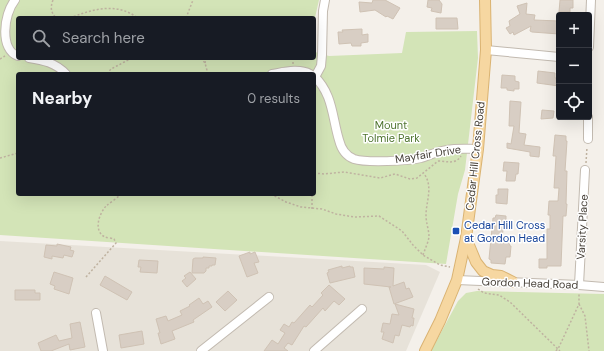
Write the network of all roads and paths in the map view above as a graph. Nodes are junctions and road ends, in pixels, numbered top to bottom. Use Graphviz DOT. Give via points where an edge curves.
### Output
graph roads {
  1 [pos="15,0"];
  2 [pos="53,0"];
  3 [pos="193,0"];
  4 [pos="325,0"];
  5 [pos="485,0"];
  6 [pos="591,0"];
  7 [pos="590,12"];
  8 [pos="54,16"];
  9 [pos="74,16"];
  10 [pos="135,16"];
  11 [pos="188,16"];
  12 [pos="486,50"];
  13 [pos="8,53"];
  14 [pos="16,55"];
  15 [pos="556,57"];
  16 [pos="0,59"];
  17 [pos="41,60"];
  18 [pos="128,60"];
  19 [pos="203,60"];
  20 [pos="206,60"];
  21 [pos="205,63"];
  22 [pos="64,72"];
  23 [pos="109,72"];
  24 [pos="207,72"];
  25 [pos="287,72"];
  26 [pos="306,72"];
  27 [pos="316,72"];
  28 [pos="316,79"];
  29 [pos="588,120"];
  30 [pos="588,139"];
  31 [pos="466,149"];
  32 [pos="478,150"];
  33 [pos="16,154"];
  34 [pos="0,158"];
  35 [pos="585,170"];
  36 [pos="316,173"];
  37 [pos="422,174"];
  38 [pos="119,196"];
  39 [pos="275,196"];
  40 [pos="312,196"];
  41 [pos="312,209"];
  42 [pos="466,238"];
  43 [pos="423,255"];
  44 [pos="460,269"];
  45 [pos="86,277"];
  46 [pos="457,280"];
  47 [pos="468,281"];
  48 [pos="513,282"];
  49 [pos="579,285"];
  50 [pos="604,287"];
  51 [pos="269,297"];
  52 [pos="579,304"];
  53 [pos="362,309"];
  54 [pos="96,313"];
  55 [pos="558,349"];
  56 [pos="103,351"];
  57 [pos="202,351"];
  58 [pos="314,351"];
  59 [pos="425,351"];
  60 [pos="556,351"];
  61 [pos="560,351"];
  62 [pos="589,351"];
  1 -- 13 [label="street" via="8,10 2,30 3,45"];
  2 -- 8 [label="path" via="51,7"];
  3 -- 11 [label="path"];
  4 -- 27 [label="street" via="321,66"];
  5 -- 12 [label="main road, Cedar Hill Cross Road"];
  6 -- 7 [label="street"];
  9 -- 10 [label="path" via="85,11 105,8"];
  12 -- 15 [label="street"];
  12 -- 32 [label="main road, Cedar Hill Cross Road"];
  13 -- 14 [label="street"];
  13 -- 16 [label="path"];
  17 -- 22 [label="street" via="57,65"];
  18 -- 23 [label="path"];
  19 -- 21 [label="path"];
  20 -- 21 [label="path"];
  21 -- 24 [label="path"];
  25 -- 26 [label="street"];
  28 -- 31 [label="street, Mayfair Drive" via="324,88 331,103 342,149 354,159 377,161 420,158 447,150"];
  29 -- 30 [label="street"];
  30 -- 35 [label="path"];
  31 -- 32 [label="street, Mayfair Drive"];
  31 -- 37 [label="path" via="458,161 438,161"];
  32 -- 42 [label="main road, Cedar Hill Cross Road"];
  33 -- 34 [label="path"];
  35 -- 49 [label="street, Varsity Place"];
  36 -- 37 [label="path" via="344,172 380,178 395,174 410,179"];
  37 -- 43 [label="path" via="426,175 429,188 426,214 429,231"];
  38 -- 45 [label="path" via="106,207 98,221 100,233 114,239 116,243"];
  39 -- 41 [label="path"];
  40 -- 41 [label="path"];
  41 -- 43 [label="path" via="354,217 379,216 402,231"];
  42 -- 44 [label="main road, Cedar Hill Cross Road"];
  42 -- 48 [label="main road" via="476,262 483,271"];
  43 -- 44 [label="path" via="440,265"];
  44 -- 46 [label="main road, Cedar Hill Cross Road"];
  46 -- 47 [label="street, Gordon Head Road"];
  46 -- 59 [label="main road, Cedar Hill Cross Road"];
  47 -- 48 [label="street, Gordon Head Road"];
  47 -- 55 [label="path" via="484,293 499,295 510,302"];
  48 -- 49 [label="street, Gordon Head Road"];
  49 -- 50 [label="street, Gordon Head Road"];
  49 -- 52 [label="path"];
  51 -- 57 [label="street"];
  52 -- 55 [label="path"];
  52 -- 62 [label="path" via="585,316"];
  53 -- 58 [label="street"];
  54 -- 56 [label="street"];
  55 -- 60 [label="path"];
  55 -- 61 [label="path"];
}
